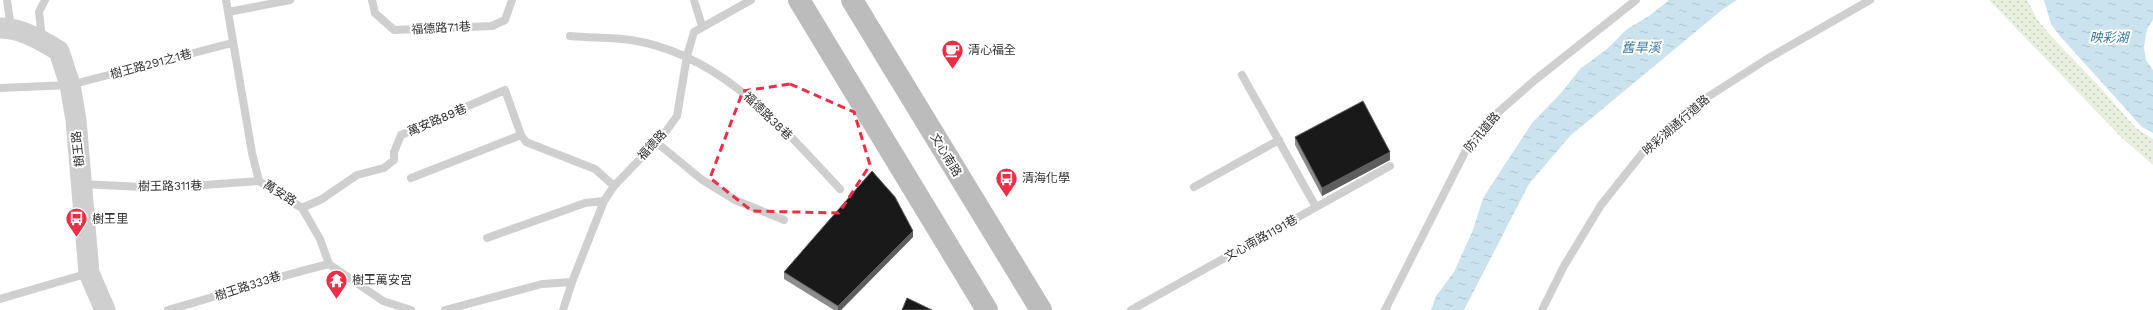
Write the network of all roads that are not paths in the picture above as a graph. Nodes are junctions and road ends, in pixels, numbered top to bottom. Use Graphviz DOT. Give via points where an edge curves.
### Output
graph roads {
  1 [pos="7,0"];
  2 [pos="45,0"];
  3 [pos="226,0"];
  4 [pos="290,0"];
  5 [pos="372,0"];
  6 [pos="512,0"];
  7 [pos="694,0"];
  8 [pos="751,0"];
  9 [pos="799,0"];
  10 [pos="852,0"];
  11 [pos="1636,0"];
  12 [pos="1870,0"];
  13 [pos="228,12"];
  14 [pos="702,26"];
  15 [pos="6,28"];
  16 [pos="570,36"];
  17 [pos="42,41"];
  18 [pos="232,43"];
  19 [pos="687,56"];
  20 [pos="1242,75"];
  21 [pos="70,85"];
  22 [pos="0,88"];
  23 [pos="521,135"];
  24 [pos="1279,140"];
  25 [pos="656,142"];
  26 [pos="1390,166"];
  27 [pos="411,178"];
  28 [pos="259,181"];
  29 [pos="82,184"];
  30 [pos="614,186"];
  31 [pos="1194,187"];
  32 [pos="840,189"];
  33 [pos="604,201"];
  34 [pos="1316,207"];
  35 [pos="302,208"];
  36 [pos="784,220"];
  37 [pos="487,238"];
  38 [pos="329,264"];
  39 [pos="89,272"];
  40 [pos="572,282"];
  41 [pos="0,299"];
  42 [pos="105,310"];
  43 [pos="168,310"];
  44 [pos="412,310"];
  45 [pos="445,310"];
  46 [pos="563,310"];
  47 [pos="987,310"];
  48 [pos="1041,310"];
  49 [pos="1131,310"];
  50 [pos="1385,310"];
  51 [pos="1542,310"];
  1 -- 15 [label="lane"];
  2 -- 17 [label="lane" via="39,12"];
  3 -- 13 [label="lane, 萬安路"];
  4 -- 13 [label="lane"];
  5 -- 6 [label="lane, 福德路71巷" via="374,13 394,30 492,26 505,20"];
  7 -- 14 [label="lane"];
  8 -- 14 [label="lane, 福德路"];
  9 -- 47 [label="main road"];
  10 -- 48 [label="main road, 文心南路"];
  11 -- 50 [label="lane, 防汛道路" via="1495,115 1465,152"];
  12 -- 51 [label="lane, 映彩湖通行道路" via="1767,59 1706,98 1648,146 1601,205 1564,266"];
  13 -- 18 [label="lane, 萬安路"];
  14 -- 19 [label="lane, 福德路" via="694,32"];
  15 -- 17 [label="street, 樹王路"];
  16 -- 19 [label="lane, 福德路38巷" via="631,40"];
  17 -- 21 [label="street, 樹王路" via="59,51"];
  18 -- 21 [label="lane, 樹王路291之1巷"];
  18 -- 28 [label="lane, 萬安路"];
  19 -- 25 [label="lane, 福德路" via="677,116"];
  19 -- 32 [label="lane, 福德路38巷" via="739,87"];
  20 -- 24 [label="lane"];
  21 -- 22 [label="lane, 樹王路291之1巷"];
  21 -- 29 [label="street, 樹王路"];
  23 -- 27 [label="lane"];
  23 -- 30 [label="lane" via="532,145 595,168"];
  23 -- 35 [label="lane, 萬安路89巷" via="504,90 401,135 394,152 394,160 384,168 357,175 322,199"];
  24 -- 31 [label="lane"];
  24 -- 34 [label="lane"];
  25 -- 30 [label="lane, 福德路"];
  25 -- 36 [label="lane" via="701,179 735,200"];
  26 -- 34 [label="lane, 文心南路1191巷"];
  28 -- 29 [label="lane, 樹王路311巷" via="162,188"];
  28 -- 35 [label="lane, 萬安路"];
  29 -- 39 [label="street, 樹王路"];
  30 -- 33 [label="lane, 福德路"];
  33 -- 37 [label="lane" via="584,203"];
  33 -- 40 [label="lane, 福德路"];
  34 -- 49 [label="lane, 文心南路1191巷"];
  35 -- 38 [label="lane, 萬安路" via="320,239"];
  38 -- 43 [label="lane, 樹王路333巷" via="278,276 232,293"];
  38 -- 44 [label="lane" via="383,300"];
  39 -- 41 [label="lane"];
  39 -- 42 [label="street, 樹王路"];
  40 -- 45 [label="lane" via="542,284"];
  40 -- 46 [label="lane, 福德路"];
}
